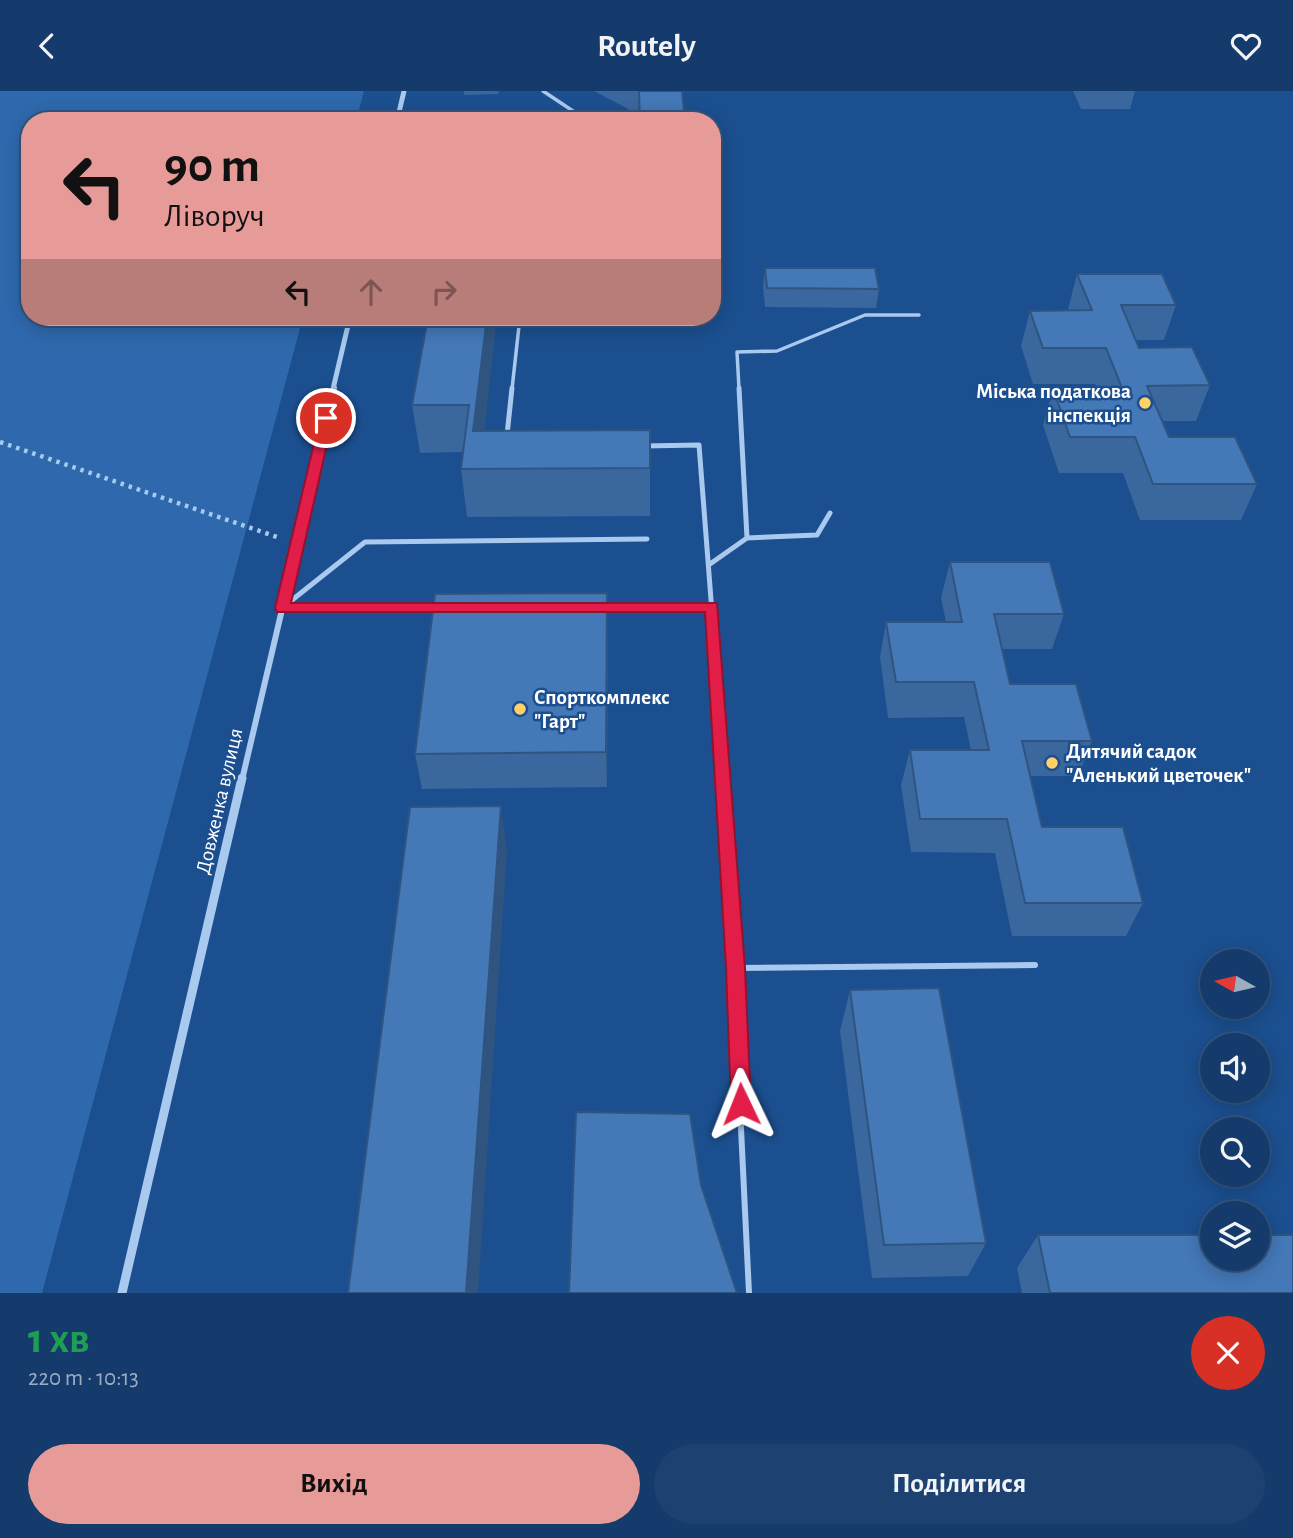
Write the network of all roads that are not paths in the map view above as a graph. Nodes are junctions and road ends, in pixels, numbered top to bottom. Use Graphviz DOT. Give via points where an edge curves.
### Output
graph roads {
  1 [pos="404,91"];
  2 [pos="543,91"];
  3 [pos="399,112"];
  4 [pos="574,112"];
  5 [pos="919,315"];
  6 [pos="348,326"];
  7 [pos="519,326"];
  8 [pos="630,446"];
  9 [pos="506,447"];
  10 [pos="830,513"];
  11 [pos="747,538"];
  12 [pos="647,539"];
  13 [pos="710,564"];
  14 [pos="587,607"];
  15 [pos="712,607"];
  16 [pos="282,608"];
  17 [pos="449,608"];
  18 [pos="1035,965"];
  19 [pos="736,968"];
  20 [pos="122,1293"];
  21 [pos="749,1293"];
  1 -- 3 [label="street"];
  2 -- 4 [label="lane"];
  5 -- 11 [label="lane" via="865,315 776,351 737,352"];
  6 -- 16 [label="street, Довженка вулиця"];
  7 -- 9 [label="lane"];
  8 -- 13 [label="lane" via="699,445"];
  10 -- 11 [label="lane" via="817,535"];
  11 -- 13 [label="lane"];
  12 -- 16 [label="lane" via="365,542"];
  13 -- 15 [label="lane"];
  14 -- 15 [label="lane"];
  15 -- 19 [label="lane"];
  16 -- 17 [label="lane"];
  16 -- 20 [label="street, Довженка вулиця"];
  18 -- 19 [label="lane"];
  19 -- 21 [label="lane"];
}
